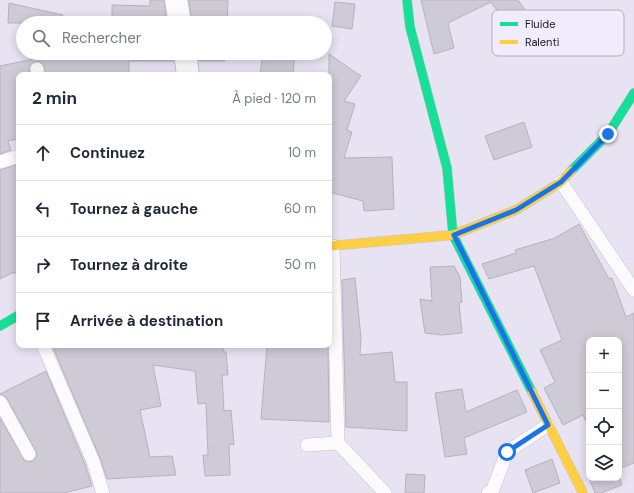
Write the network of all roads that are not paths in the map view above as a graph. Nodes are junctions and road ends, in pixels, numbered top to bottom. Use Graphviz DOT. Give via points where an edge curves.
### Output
graph roads {
  1 [pos="176,0"];
  2 [pos="407,0"];
  3 [pos="179,16"];
  4 [pos="185,60"];
  5 [pos="187,72"];
  6 [pos="634,93"];
  7 [pos="16,157"];
  8 [pos="0,162"];
  9 [pos="561,182"];
  10 [pos="454,235"];
  11 [pos="332,246"];
  12 [pos="332,274"];
  13 [pos="634,290"];
  14 [pos="16,317"];
  15 [pos="0,326"];
  16 [pos="44,348"];
  17 [pos="0,402"];
  18 [pos="548,425"];
  19 [pos="338,443"];
  20 [pos="307,445"];
  21 [pos="29,454"];
  22 [pos="103,493"];
  23 [pos="386,493"];
  24 [pos="488,493"];
  25 [pos="583,493"];
  1 -- 3 [label="street"];
  2 -- 10 [label="street" via="410,27 447,168"];
  4 -- 5 [label="street"];
  6 -- 9 [label="street" via="608,134"];
  7 -- 8 [label="lane"];
  9 -- 10 [label="street" via="516,210"];
  9 -- 13 [label="lane"];
  10 -- 11 [label="street"];
  10 -- 18 [label="street"];
  12 -- 19 [label="lane"];
  14 -- 15 [label="street"];
  16 -- 22 [label="lane" via="93,461"];
  17 -- 21 [label="lane"];
  18 -- 24 [label="lane" via="507,452 493,489"];
  18 -- 25 [label="street"];
  19 -- 20 [label="lane"];
  19 -- 23 [label="lane"];
}
